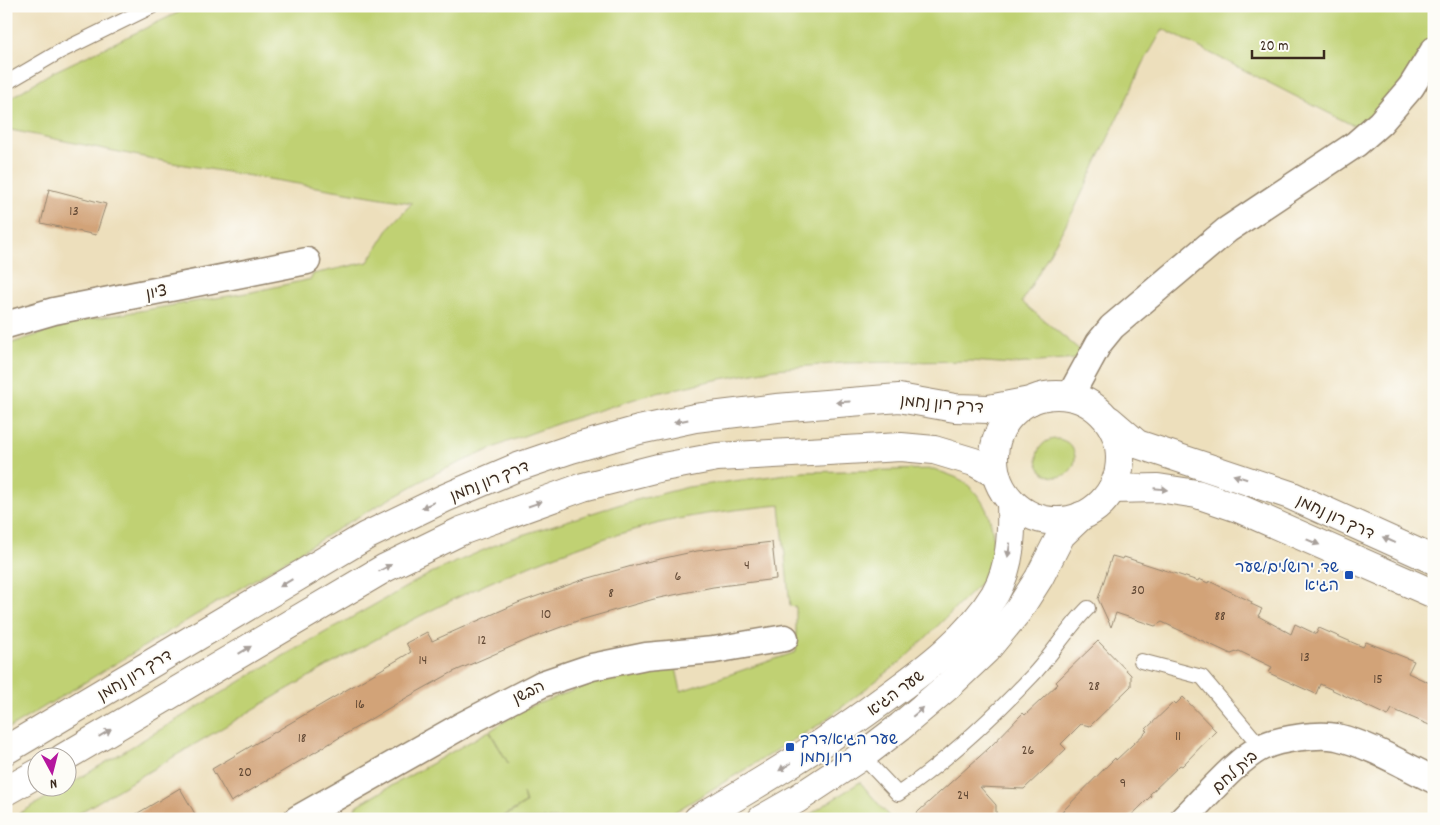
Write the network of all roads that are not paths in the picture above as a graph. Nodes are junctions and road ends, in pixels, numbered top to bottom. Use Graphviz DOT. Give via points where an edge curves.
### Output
graph roads {
  1 [pos="153,6"];
  2 [pos="1434,50"];
  3 [pos="6,83"];
  4 [pos="307,262"];
  5 [pos="6,325"];
  6 [pos="1070,396"];
  7 [pos="1030,401"];
  8 [pos="1102,414"];
  9 [pos="996,474"];
  10 [pos="1112,489"];
  11 [pos="1011,502"];
  12 [pos="1081,516"];
  13 [pos="1434,560"];
  14 [pos="1434,594"];
  15 [pos="1088,608"];
  16 [pos="785,638"];
  17 [pos="1141,661"];
  18 [pos="1261,747"];
  19 [pos="78,749"];
  20 [pos="6,750"];
  21 [pos="862,756"];
  22 [pos="28,779"];
  23 [pos="1434,780"];
  24 [pos="6,791"];
  25 [pos="306,817"];
  26 [pos="698,819"];
  27 [pos="762,819"];
  28 [pos="1183,819"];
  1 -- 3 [label="lane" via="59,52"];
  2 -- 6 [label="street" via="1411,87 1380,123 1356,144 1227,230 1112,327 1099,343"];
  4 -- 5 [label="street, ציון" via="54,311"];
  6 -- 7 [label="main road" via="1048,395"];
  6 -- 8 [label="main road" via="1087,402"];
  7 -- 9 [label="main road" via="1013,412 996,440 993,457"];
  7 -- 20 [label="main road, דרך רון נחמן, one-way" via="989,409 955,408 899,398 695,418 639,430 515,468 366,536"];
  8 -- 10 [label="main road" via="1114,430 1120,454"];
  13 -- 8 [label="main road, דרך רון נחמן, one-way" via="1290,495 1137,444"];
  9 -- 11 [label="main road"];
  19 -- 9 [label="main road, one-way" via="385,568 462,531 583,488 658,468 717,457 901,447 934,450 974,462"];
  10 -- 12 [label="main road" via="1104,500"];
  10 -- 14 [label="main road, דרך רון נחמן, one-way" via="1158,488 1197,494 1238,508"];
  11 -- 12 [label="main road" via="1037,518 1052,521"];
  11 -- 26 [label="main road, שער הגיא, one-way" via="1012,526 1006,567 995,594 967,630 930,667 840,732"];
  21 -- 12 [label="main road, שער הגיא, one-way" via="902,726 986,650 1031,591 1062,535"];
  15 -- 21 [label="lane" via="1033,675 962,745 898,794"];
  16 -- 25 [label="street, הבשן" via="714,650 646,656 592,667 542,684 461,726"];
  17 -- 18 [label="lane" via="1202,677"];
  18 -- 23 [label="street, בית לחם" via="1293,738 1335,737 1361,745"];
  18 -- 28 [label="street, בית לחם"];
  21 -- 27 [label="main road, שער הגיא"];
  22 -- 24 [label="main road"];
}
